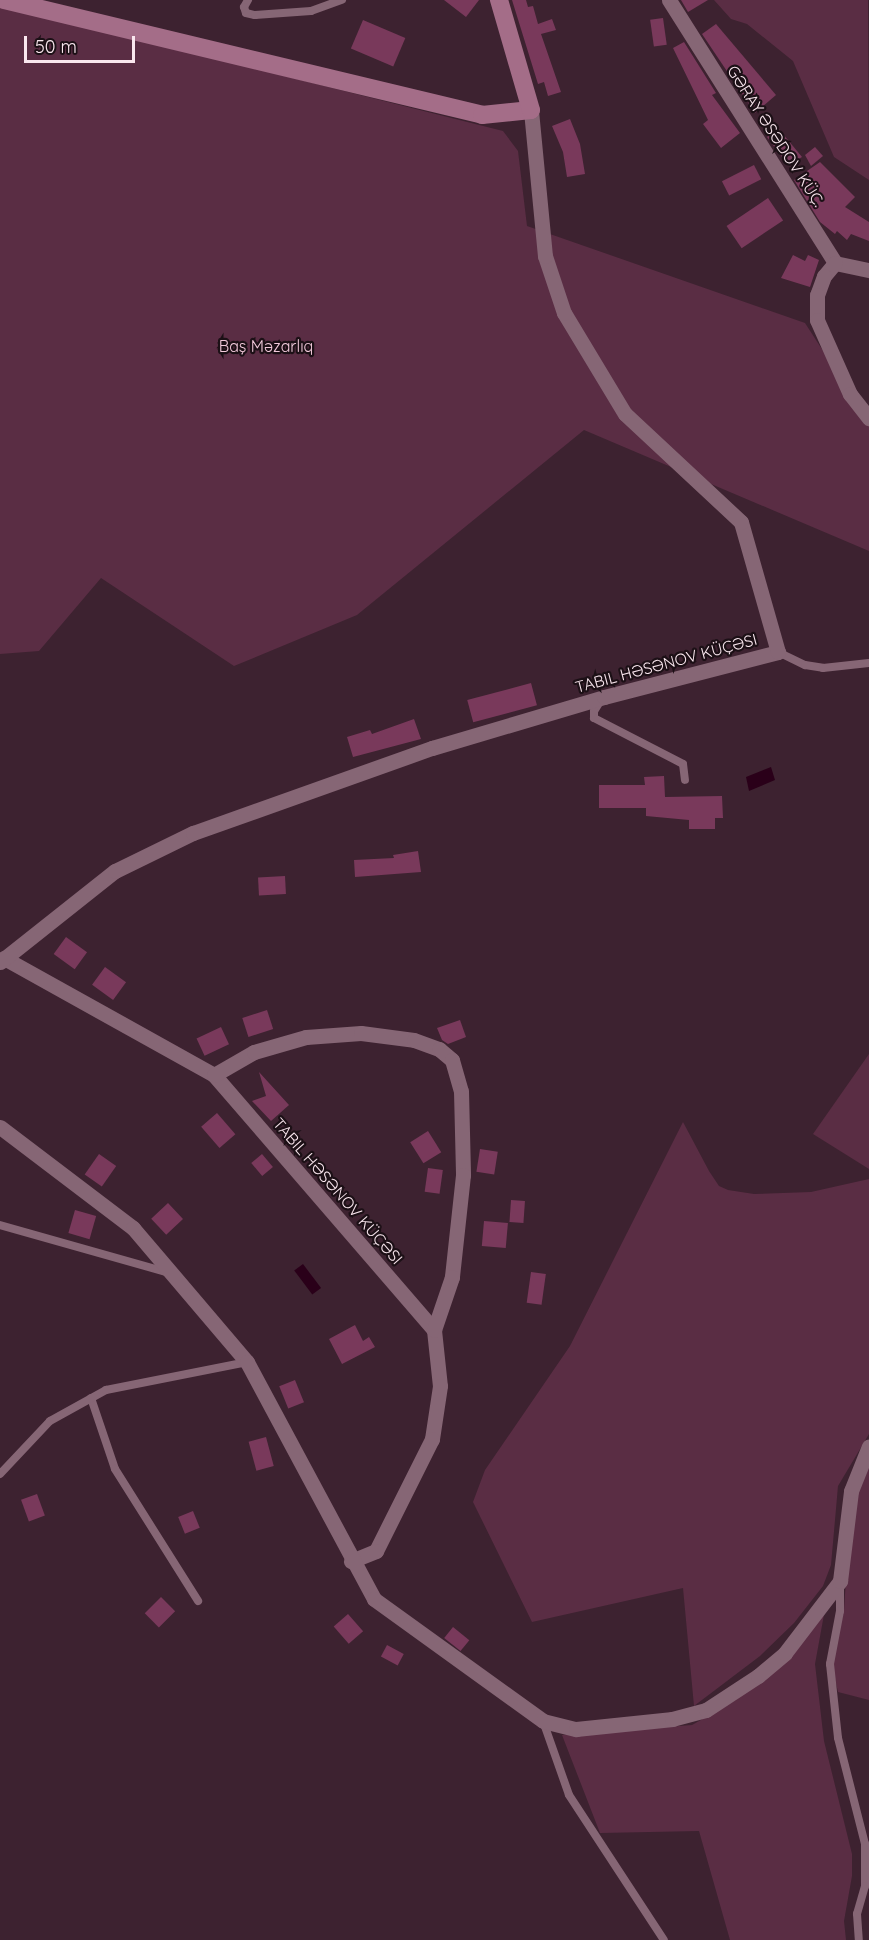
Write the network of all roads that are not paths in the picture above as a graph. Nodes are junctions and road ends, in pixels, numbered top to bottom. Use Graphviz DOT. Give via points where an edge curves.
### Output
graph roads {
  1 [pos="4,0"];
  2 [pos="248,0"];
  3 [pos="342,0"];
  4 [pos="500,0"];
  5 [pos="669,0"];
  6 [pos="531,110"];
  7 [pos="835,263"];
  8 [pos="869,270"];
  9 [pos="869,418"];
  10 [pos="778,652"];
  11 [pos="869,663"];
  12 [pos="604,697"];
  13 [pos="685,780"];
  14 [pos="2,960"];
  15 [pos="214,1075"];
  16 [pos="0,1126"];
  17 [pos="0,1224"];
  18 [pos="174,1274"];
  19 [pos="434,1330"];
  20 [pos="247,1362"];
  21 [pos="92,1398"];
  22 [pos="869,1446"];
  23 [pos="0,1474"];
  24 [pos="351,1561"];
  25 [pos="840,1581"];
  26 [pos="198,1601"];
  27 [pos="543,1721"];
  28 [pos="664,1940"];
  29 [pos="859,1940"];
  1 -- 6 [label="street" via="482,115"];
  2 -- 3 [label="lane" via="243,7 246,14 255,15 311,11"];
  4 -- 6 [label="street"];
  5 -- 7 [label="street, GƏRAY ƏSƏDOV KÜÇ."];
  6 -- 10 [label="street, TABIL HƏSƏNOV KÜÇƏSI" via="545,256 564,313 625,414 741,522"];
  7 -- 8 [label="street"];
  7 -- 9 [label="street" via="824,276 817,295 817,320 850,394"];
  10 -- 11 [label="lane" via="805,665 823,668"];
  10 -- 12 [label="street, TABIL HƏSƏNOV KÜÇƏSI"];
  12 -- 13 [label="lane" via="594,711 594,718 683,764"];
  12 -- 14 [label="street, TABIL HƏSƏNOV KÜÇƏSI" via="432,748 193,833 115,871"];
  14 -- 15 [label="street, TABIL HƏSƏNOV KÜÇƏSI"];
  15 -- 19 [label="street, TABIL HƏSƏNOV KÜÇƏSI"];
  15 -- 19 [label="street" via="254,1052 296,1040 361,1033 414,1040 439,1048 452,1060 461,1091 463,1175 452,1277"];
  16 -- 18 [label="street" via="133,1228"];
  17 -- 18 [label="lane"];
  18 -- 20 [label="street"];
  19 -- 24 [label="street" via="440,1386 432,1439 376,1551"];
  20 -- 21 [label="lane" via="106,1390"];
  20 -- 24 [label="street"];
  21 -- 23 [label="lane" via="50,1421"];
  21 -- 26 [label="lane" via="115,1469"];
  22 -- 25 [label="street" via="851,1491"];
  24 -- 27 [label="street" via="374,1599"];
  25 -- 27 [label="street" via="784,1653 706,1710 672,1719 576,1729"];
  25 -- 29 [label="lane" via="831,1672 838,1738 866,1852 865,1886 857,1914"];
  27 -- 28 [label="lane" via="568,1795"];
}
